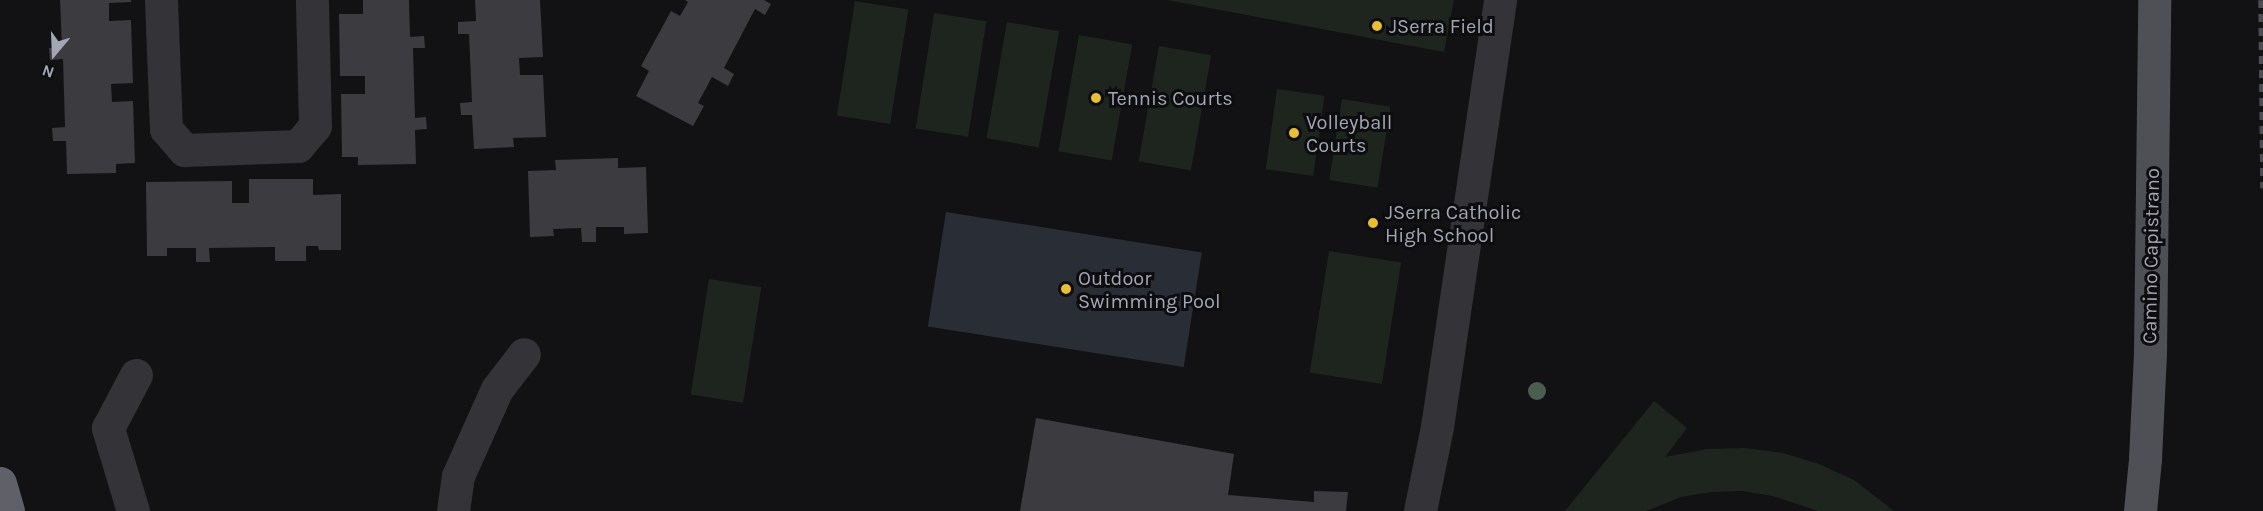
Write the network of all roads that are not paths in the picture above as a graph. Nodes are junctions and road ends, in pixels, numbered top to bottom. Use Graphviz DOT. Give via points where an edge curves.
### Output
graph roads {
  1 [pos="161,0"];
  2 [pos="312,0"];
  3 [pos="1500,0"];
  4 [pos="2154,0"];
  5 [pos="524,354"];
  6 [pos="136,375"];
  7 [pos="0,483"];
  8 [pos="8,511"];
  9 [pos="133,511"];
  10 [pos="453,511"];
  11 [pos="1420,511"];
  12 [pos="2140,511"];
  1 -- 2 [label="lane" via="166,129 184,150 298,146 315,126"];
  3 -- 11 [label="lane" via="1437,427"];
  4 -- 12 [label="main road, Camino Capistrano" via="2150,352"];
  5 -- 10 [label="lane" via="497,389 458,476"];
  6 -- 9 [label="lane" via="108,428"];
  7 -- 8 [label="highway"];
}
